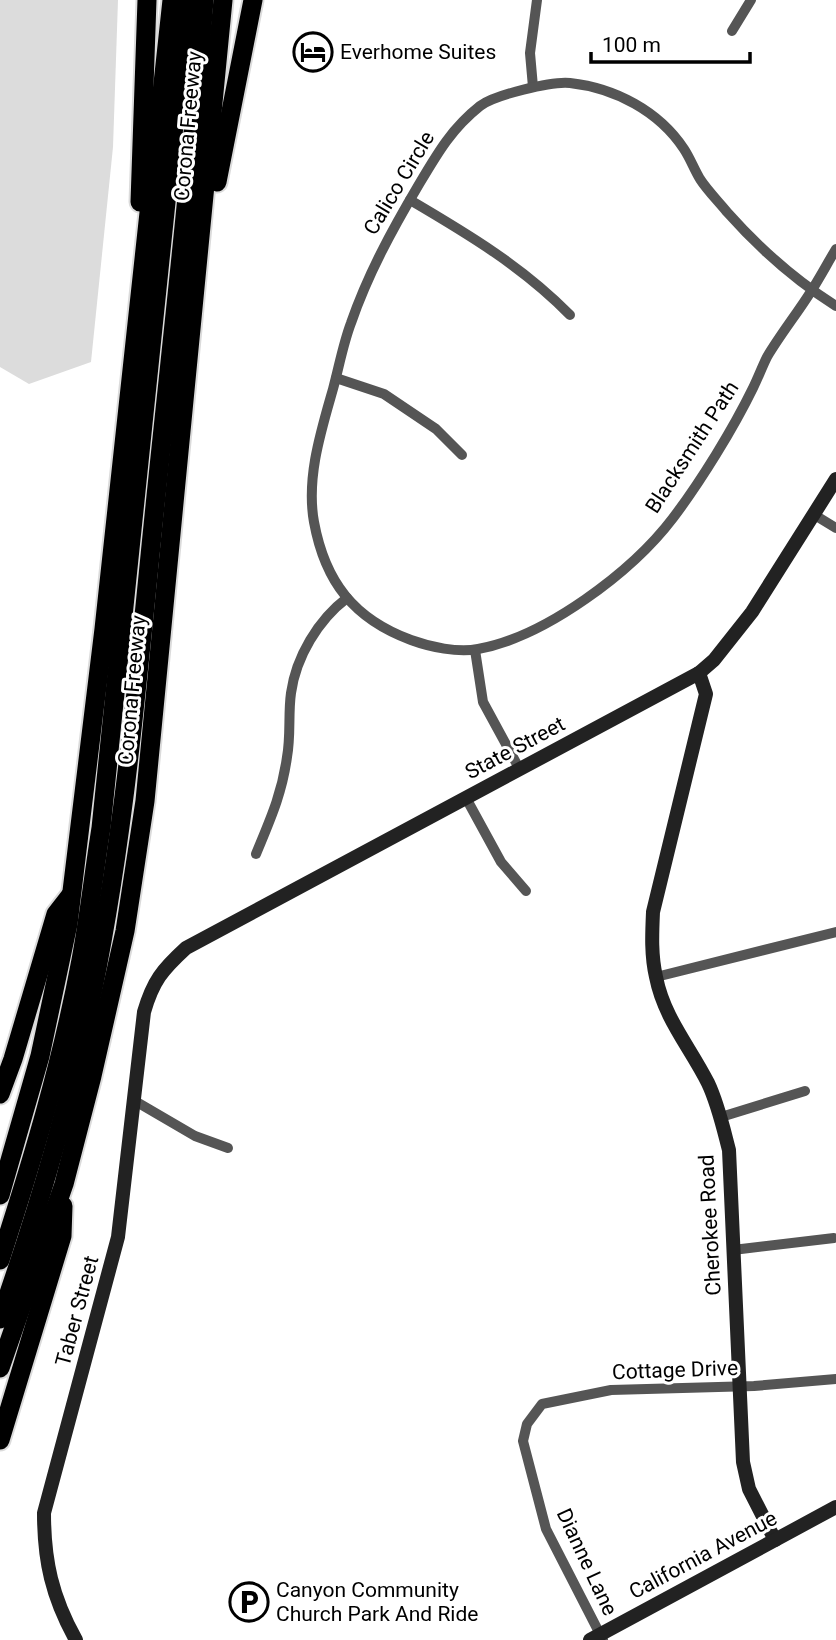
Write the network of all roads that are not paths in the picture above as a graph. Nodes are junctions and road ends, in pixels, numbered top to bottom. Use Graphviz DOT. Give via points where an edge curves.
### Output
graph roads {
  1 [pos="147,0"];
  2 [pos="172,0"];
  3 [pos="187,0"];
  4 [pos="204,0"];
  5 [pos="211,0"];
  6 [pos="223,0"];
  7 [pos="253,0"];
  8 [pos="537,0"];
  9 [pos="751,0"];
  10 [pos="732,31"];
  11 [pos="202,47"];
  12 [pos="533,88"];
  13 [pos="410,200"];
  14 [pos="836,249"];
  15 [pos="812,291"];
  16 [pos="836,306"];
  17 [pos="570,315"];
  18 [pos="134,363"];
  19 [pos="187,373"];
  20 [pos="336,377"];
  21 [pos="463,455"];
  22 [pos="836,480"];
  23 [pos="813,514"];
  24 [pos="836,528"];
  25 [pos="347,598"];
  26 [pos="475,650"];
  27 [pos="699,673"];
  28 [pos="520,770"];
  29 [pos="466,798"];
  30 [pos="256,854"];
  31 [pos="526,891"];
  32 [pos="73,892"];
  33 [pos="836,932"];
  34 [pos="656,976"];
  35 [pos="152,986"];
  36 [pos="805,1091"];
  37 [pos="0,1094"];
  38 [pos="135,1101"];
  39 [pos="721,1117"];
  40 [pos="228,1148"];
  41 [pos="64,1184"];
  42 [pos="0,1195"];
  43 [pos="834,1238"];
  44 [pos="733,1250"];
  45 [pos="0,1260"];
  46 [pos="0,1320"];
  47 [pos="0,1368"];
  48 [pos="836,1379"];
  49 [pos="738,1387"];
  50 [pos="527,1423"];
  51 [pos="0,1440"];
  52 [pos="836,1507"];
  53 [pos="775,1540"];
  54 [pos="598,1638"];
  55 [pos="76,1640"];
  1 -- 18 [label="highway"];
  2 -- 18 [label="highway, Corona Freeway"];
  3 -- 45 [label="highway" via="101,828 80,962 52,1083"];
  4 -- 11 [label="highway"];
  5 -- 11 [label="highway"];
  6 -- 19 [label="highway, Corona Freeway"];
  7 -- 19 [label="highway" via="221,157"];
  8 -- 12 [label="street" via="530,52"];
  9 -- 10 [label="street"];
  11 -- 46 [label="highway" via="131,746 112,880 86,1022 49,1167"];
  12 -- 13 [label="street, Calico Circle" via="484,102 449,135"];
  12 -- 15 [label="street, Calico Circle" via="565,82 601,89 664,123 728,213"];
  13 -- 17 [label="street" via="475,237 541,286"];
  13 -- 20 [label="street, Calico Circle" via="369,277"];
  14 -- 15 [label="street, Blacksmith Path"];
  15 -- 16 [label="street, Calico Circle"];
  15 -- 26 [label="street, Blacksmith Path" via="766,359 725,438 680,508 641,553 604,586 558,616 516,637"];
  18 -- 32 [label="highway, Corona Freeway"];
  19 -- 41 [label="highway, Corona Freeway" via="145,801 125,931"];
  20 -- 21 [label="street" via="384,394 436,429"];
  20 -- 25 [label="street, Calico Circle" via="319,438 313,517 322,557"];
  22 -- 23 [label="street, State Street"];
  23 -- 24 [label="street"];
  23 -- 27 [label="street, State Street" via="752,612"];
  25 -- 26 [label="street, Blacksmith Path" via="391,633 421,643"];
  25 -- 30 [label="street" via="314,633 299,661 279,800"];
  26 -- 28 [label="street" via="483,702"];
  27 -- 28 [label="street, State Street"];
  27 -- 34 [label="street, Cherokee Road" via="706,694 653,912"];
  28 -- 29 [label="street, State Street"];
  29 -- 31 [label="street" via="501,862"];
  29 -- 35 [label="street, State Street" via="186,948 164,967"];
  32 -- 37 [label="highway" via="56,914"];
  32 -- 42 [label="highway, Corona Freeway" via="40,1056"];
  33 -- 34 [label="street"];
  34 -- 39 [label="street, Cherokee Road" via="668,1016 707,1082"];
  35 -- 38 [label="street, Taber Street" via="144,1012"];
  36 -- 39 [label="street"];
  38 -- 40 [label="street" via="193,1135"];
  38 -- 55 [label="street, Taber Street" via="118,1237 44,1513 50,1578"];
  39 -- 44 [label="street, Cherokee Road" via="729,1150"];
  41 -- 47 [label="highway, Corona Freeway"];
  41 -- 51 [label="highway" via="62,1236"];
  43 -- 44 [label="street"];
  44 -- 49 [label="street, Cherokee Road"];
  48 -- 49 [label="street, Cottage Drive"];
  49 -- 50 [label="street, Cottage Drive" via="611,1390 542,1404"];
  49 -- 53 [label="street, Cherokee Road" via="749,1489"];
  50 -- 54 [label="street, Dianne Lane" via="523,1441 546,1529"];
  52 -- 53 [label="street, California Avenue"];
  53 -- 54 [label="street, California Avenue"];
}
